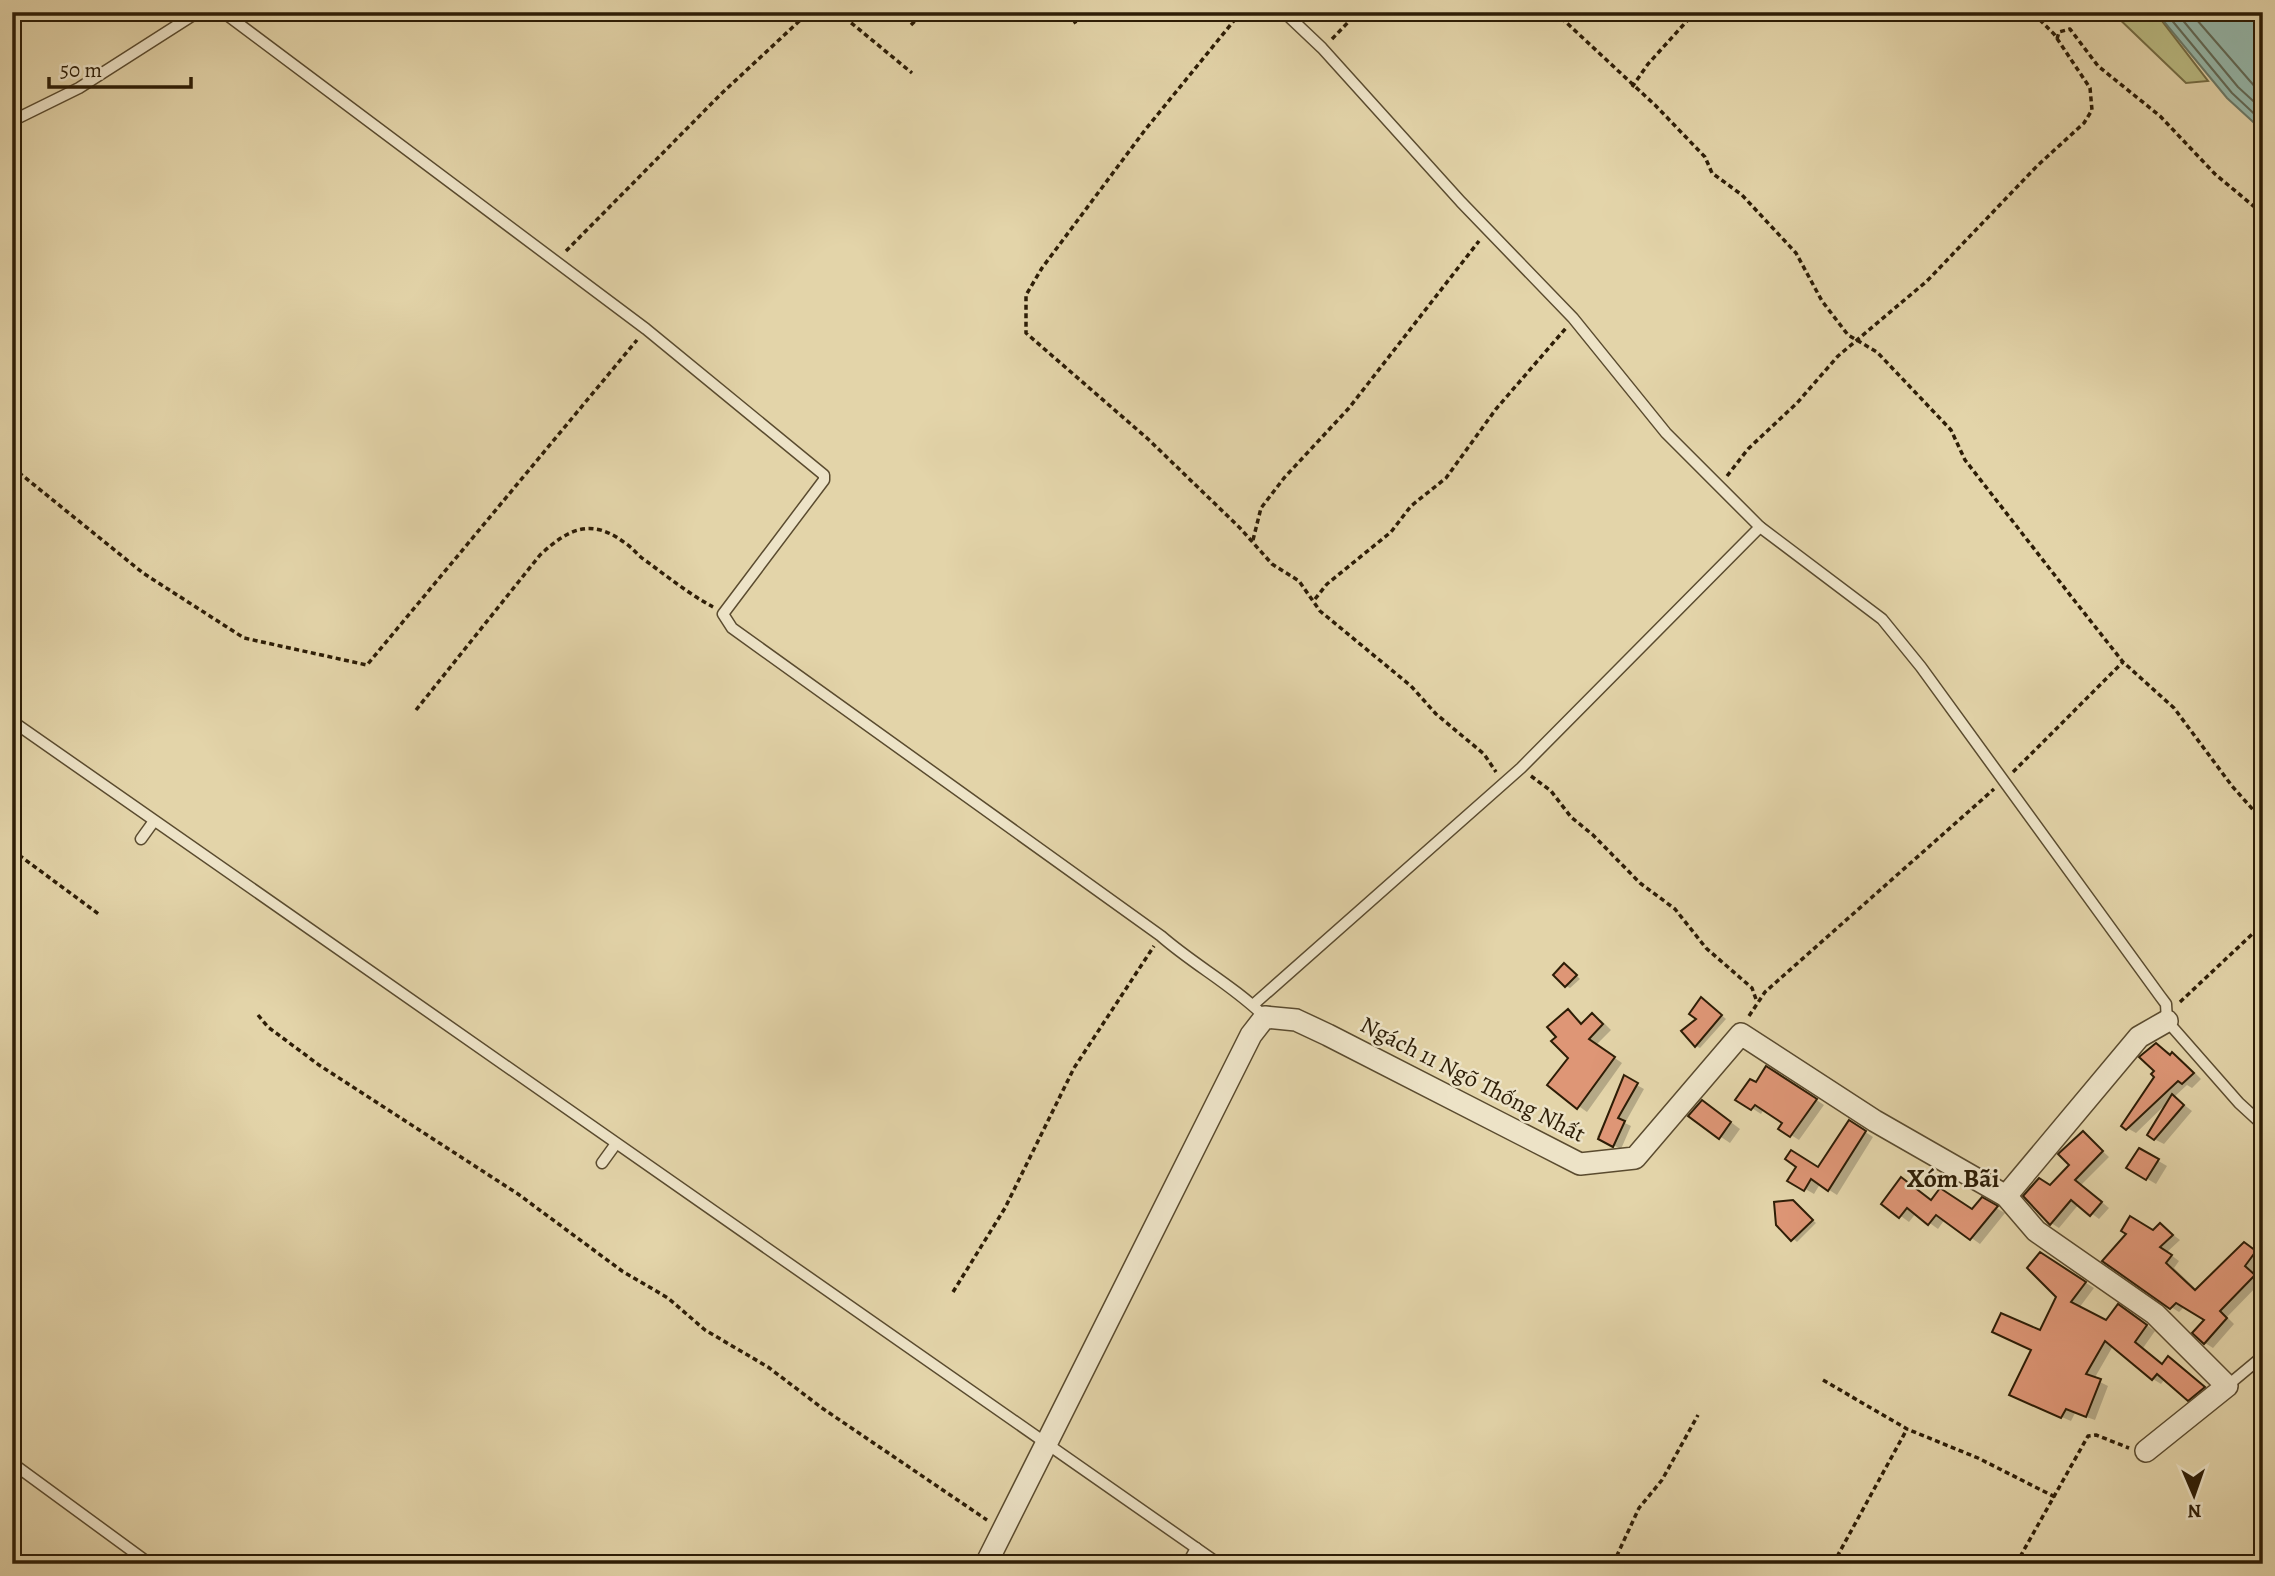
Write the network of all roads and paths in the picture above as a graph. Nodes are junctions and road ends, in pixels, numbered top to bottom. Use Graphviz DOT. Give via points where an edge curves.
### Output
graph roads {
  1 [pos="198,12"];
  2 [pos="223,12"];
  3 [pos="809,12"];
  4 [pos="838,12"];
  5 [pos="924,12"];
  6 [pos="1069,12"];
  7 [pos="1241,12"];
  8 [pos="1284,12"];
  9 [pos="1358,12"];
  10 [pos="1555,12"];
  11 [pos="1695,12"];
  12 [pos="2032,12"];
  13 [pos="1076,24"];
  14 [pos="911,25"];
  15 [pos="2057,39"];
  16 [pos="1322,48"];
  17 [pos="912,73"];
  18 [pos="1632,87"];
  19 [pos="12,121"];
  20 [pos="2263,214"];
  21 [pos="1489,229"];
  22 [pos="555,264"];
  23 [pos="1573,318"];
  24 [pos="646,329"];
  25 [pos="1856,340"];
  26 [pos="12,467"];
  27 [pos="1720,486"];
  28 [pos="1760,527"];
  29 [pos="1253,541"];
  30 [pos="1315,600"];
  31 [pos="723,614"];
  32 [pos="2123,662"];
  33 [pos="416,710"];
  34 [pos="12,722"];
  35 [pos="1521,768"];
  36 [pos="2003,781"];
  37 [pos="1503,782"];
  38 [pos="154,821"];
  39 [pos="2263,821"];
  40 [pos="141,839"];
  41 [pos="12,850"];
  42 [pos="100,915"];
  43 [pos="2263,925"];
  44 [pos="1161,936"];
  45 [pos="1757,1002"];
  46 [pos="1259,1011"];
  47 [pos="258,1015"];
  48 [pos="2167,1021"];
  49 [pos="1741,1034"];
  50 [pos="2263,1125"];
  51 [pos="615,1145"];
  52 [pos="602,1163"];
  53 [pos="2006,1196"];
  54 [pos="953,1292"];
  55 [pos="2263,1356"];
  56 [pos="1823,1380"];
  57 [pos="2227,1386"];
  58 [pos="1698,1416"];
  59 [pos="1907,1429"];
  60 [pos="1046,1444"];
  61 [pos="2146,1451"];
  62 [pos="12,1462"];
  63 [pos="2055,1497"];
  64 [pos="1002,1531"];
  65 [pos="1196,1548"];
  66 [pos="1188,1563"];
  67 [pos="150,1564"];
  68 [pos="986,1564"];
  69 [pos="1219,1564"];
  70 [pos="1613,1564"];
  71 [pos="1833,1564"];
  72 [pos="2016,1564"];
  1 -- 19 [label="lane" via="79,88"];
  2 -- 22 [label="lane"];
  3 -- 22 [label="path" via="721,94"];
  4 -- 17 [label="path"];
  5 -- 14 [label="path"];
  6 -- 13 [label="path"];
  7 -- 29 [label="path" via="1042,268 1026,295 1024,326 1026,333 1148,439"];
  8 -- 16 [label="lane"];
  9 -- 16 [label="path"];
  10 -- 18 [label="path"];
  11 -- 18 [label="path"];
  12 -- 15 [label="path"];
  15 -- 20 [label="path" via="2059,32 2070,29 2098,66 2161,116 2214,174"];
  15 -- 25 [label="path" via="2090,88 2092,110 2084,123 1927,281"];
  16 -- 21 [label="lane"];
  18 -- 25 [label="path" via="1704,157 1712,173 1742,195 1796,253 1822,301"];
  21 -- 23 [label="lane"];
  21 -- 29 [label="path" via="1349,408 1261,508"];
  22 -- 24 [label="lane"];
  23 -- 27 [label="lane" via="1666,433"];
  23 -- 30 [label="path" via="1496,409 1446,478 1411,506 1391,532 1327,584"];
  24 -- 26 [label="path" via="367,665 244,638 225,628 144,573"];
  24 -- 31 [label="lane" via="825,477"];
  25 -- 27 [label="path" via="1748,449"];
  25 -- 32 [label="path" via="1877,352 1951,430 1965,460"];
  27 -- 28 [label="lane"];
  28 -- 35 [label="lane"];
  28 -- 36 [label="lane" via="1882,619"];
  29 -- 30 [label="path" via="1272,564 1299,581"];
  30 -- 37 [label="path" via="1320,611 1484,754"];
  31 -- 33 [label="path" via="625,542 601,529 584,528 559,537 540,555"];
  31 -- 44 [label="lane" via="732,628"];
  32 -- 36 [label="path"];
  32 -- 39 [label="path" via="2174,708"];
  34 -- 38 [label="lane"];
  35 -- 37 [label="lane"];
  35 -- 45 [label="path" via="1551,790 1571,817 1640,883 1675,909 1706,948 1752,988"];
  36 -- 45 [label="path"];
  36 -- 48 [label="lane" via="2166,1004"];
  37 -- 46 [label="lane"];
  38 -- 40 [label="lane"];
  38 -- 51 [label="lane"];
  41 -- 42 [label="path"];
  43 -- 48 [label="path" via="2192,989"];
  44 -- 46 [label="lane"];
  44 -- 54 [label="path" via="1074,1068 1005,1208"];
  45 -- 49 [label="path"];
  46 -- 49 [label="street, Ngách 11 Ngõ Thống Nhất" via="1296,1020 1328,1035 1580,1164 1635,1158"];
  46 -- 60 [label="street"];
  47 -- 64 [label="path" via="319,1065 518,1194 622,1271 668,1297 705,1330 768,1367"];
  48 -- 50 [label="lane"];
  48 -- 53 [label="street" via="2139,1037"];
  49 -- 53 [label="street" via="1875,1121"];
  51 -- 52 [label="lane"];
  51 -- 60 [label="lane"];
  53 -- 57 [label="street" via="2036,1231 2155,1314"];
  55 -- 57 [label="lane"];
  56 -- 59 [label="path"];
  57 -- 61 [label="street"];
  58 -- 70 [label="path" via="1662,1480 1639,1508"];
  59 -- 63 [label="path"];
  59 -- 71 [label="path"];
  60 -- 64 [label="street"];
  60 -- 65 [label="lane"];
  61 -- 63 [label="path" via="2141,1454 2105,1438 2088,1436"];
  62 -- 67 [label="lane"];
  63 -- 72 [label="path"];
  64 -- 68 [label="street"];
  65 -- 66 [label="lane"];
  65 -- 69 [label="lane"];
}
